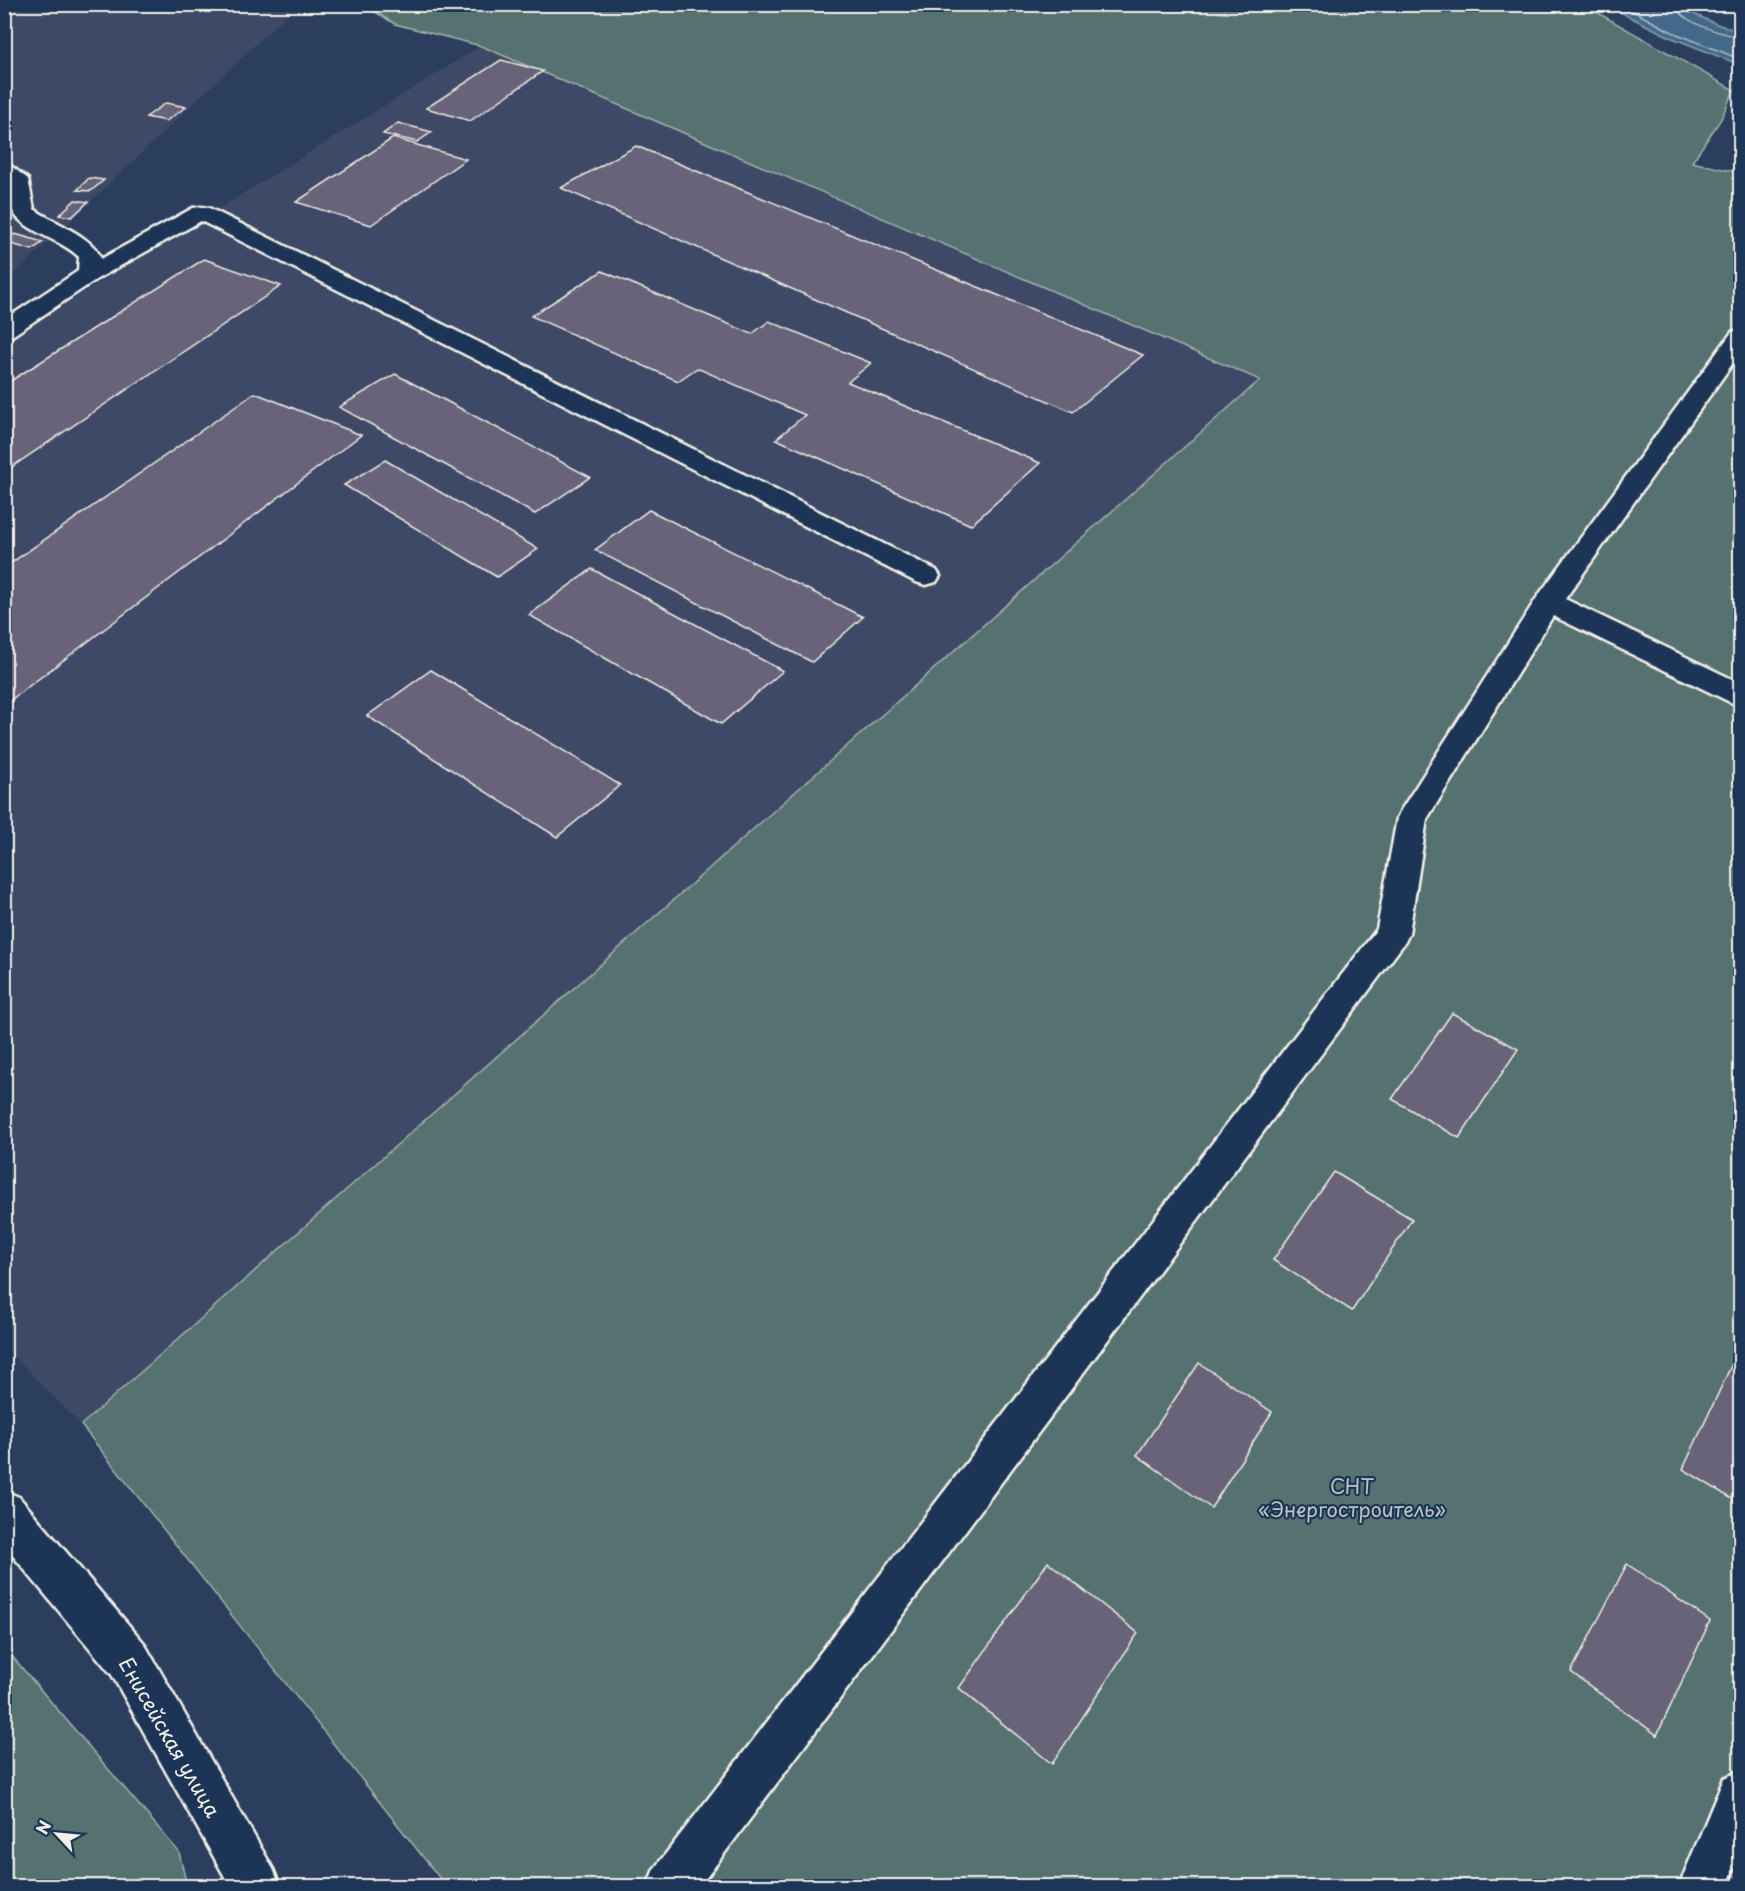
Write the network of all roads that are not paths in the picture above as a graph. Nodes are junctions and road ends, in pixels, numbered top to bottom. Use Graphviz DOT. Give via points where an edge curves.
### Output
graph roads {
  1 [pos="4,170"];
  2 [pos="89,274"];
  3 [pos="4,331"];
  4 [pos="1740,337"];
  5 [pos="926,576"];
  6 [pos="1548,602"];
  7 [pos="1740,695"];
  8 [pos="4,1512"];
  9 [pos="1740,1794"];
  10 [pos="256,1887"];
  11 [pos="671,1887"];
  12 [pos="1703,1887"];
  1 -- 2 [label="street" via="18,179 24,212 76,242 90,256"];
  2 -- 3 [label="street"];
  2 -- 5 [label="street" via="201,213"];
  4 -- 6 [label="street"];
  6 -- 7 [label="street"];
  6 -- 11 [label="street" via="1412,818 1393,933"];
  8 -- 10 [label="street, Енисейская улица" via="128,1659"];
  9 -- 12 [label="street"];
}
